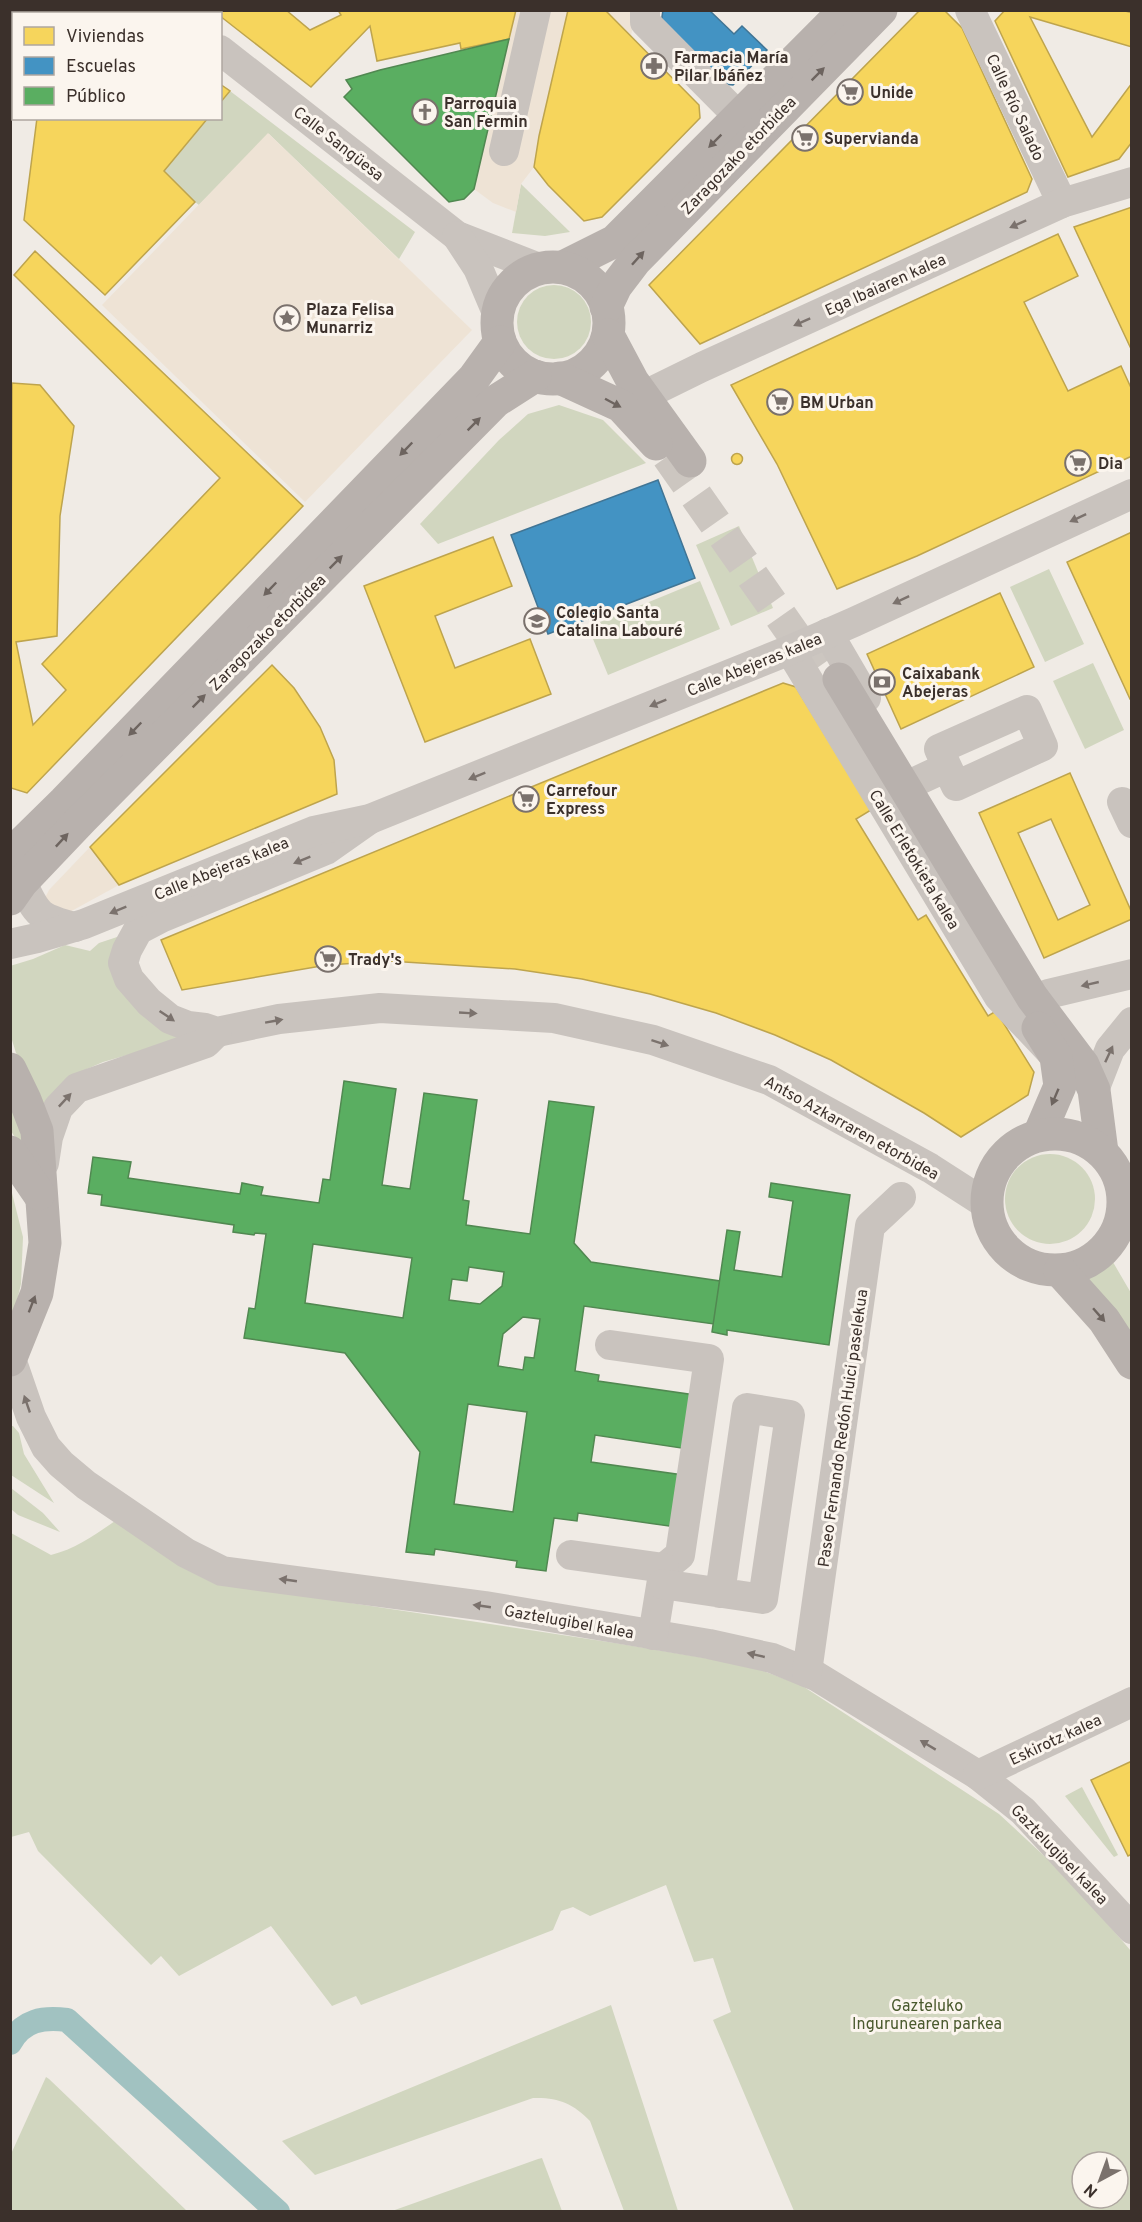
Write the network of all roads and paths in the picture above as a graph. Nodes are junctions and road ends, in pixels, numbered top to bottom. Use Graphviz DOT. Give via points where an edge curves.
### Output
graph roads {
  1 [pos="536,10"];
  2 [pos="845,10"];
  3 [pos="881,10"];
  4 [pos="970,10"];
  5 [pos="645,16"];
  6 [pos="222,52"];
  7 [pos="748,126"];
  8 [pos="504,151"];
  9 [pos="1131,182"];
  10 [pos="1062,203"];
  11 [pos="457,236"];
  12 [pos="551,268"];
  13 [pos="607,321"];
  14 [pos="499,328"];
  15 [pos="548,377"];
  16 [pos="644,396"];
  17 [pos="1131,494"];
  18 [pos="828,633"];
  19 [pos="790,650"];
  20 [pos="834,683"];
  21 [pos="947,767"];
  22 [pos="917,782"];
  23 [pos="370,819"];
  24 [pos="14,879"];
  25 [pos="75,927"];
  26 [pos="10,944"];
  27 [pos="1131,974"];
  28 [pos="129,979"];
  29 [pos="1048,994"];
  30 [pos="1131,1022"];
  31 [pos="217,1032"];
  32 [pos="1064,1054"];
  33 [pos="10,1069"];
  34 [pos="1094,1090"];
  35 [pos="1039,1135"];
  36 [pos="10,1152"];
  37 [pos="1102,1152"];
  38 [pos="40,1196"];
  39 [pos="901,1197"];
  40 [pos="986,1204"];
  41 [pos="1127,1232"];
  42 [pos="1060,1271"];
  43 [pos="610,1345"];
  44 [pos="11,1360"];
  45 [pos="1131,1363"];
  46 [pos="570,1556"];
  47 [pos="663,1576"];
  48 [pos="720,1593"];
  49 [pos="653,1635"];
  50 [pos="807,1672"];
  51 [pos="1131,1702"];
  52 [pos="978,1776"];
  53 [pos="1131,1929"];
  1 -- 8 [label="street"];
  2 -- 7 [label="main road, Zaragozako etorbidea"];
  7 -- 3 [label="main road, Zaragozako etorbidea, one-way"];
  4 -- 10 [label="street, Calle Río Salado"];
  5 -- 7 [label="street"];
  6 -- 11 [label="street, Calle Sangüesa"];
  7 -- 12 [label="main road, Zaragozako etorbidea, one-way" via="615,241"];
  13 -- 7 [label="main road, Zaragozako etorbidea, one-way" via="616,286"];
  9 -- 10 [label="street, Ega Ibaiaren kalea"];
  10 -- 16 [label="street, Ega Ibaiaren kalea, one-way"];
  11 -- 12 [label="street, Calle Sangüesa"];
  11 -- 14 [label="street, Calle Sangüesa" via="478,268"];
  12 -- 13 [label="main road" via="578,273 590,281 600,293"];
  12 -- 14 [label="main road" via="524,274 511,285 502,298"];
  13 -- 15 [label="main road" via="595,359 574,375"];
  13 -- 16 [label="main road"];
  14 -- 15 [label="main road" via="514,363"];
  14 -- 24 [label="main road, Zaragozako etorbidea, one-way" via="474,378 64,802"];
  15 -- 16 [label="main road, one-way" via="621,406 679,459"];
  24 -- 15 [label="main road, Zaragozako etorbidea, one-way" via="82,819 496,401"];
  17 -- 18 [label="street, Calle Abejeras kalea, one-way"];
  18 -- 19 [label="street, Calle Abejeras kalea"];
  18 -- 22 [label="street, Calle Erletokieta kalea"];
  19 -- 23 [label="street, Calle Abejeras kalea, one-way"];
  19 -- 32 [label="street, Calle Erletokieta kalea" via="999,997"];
  20 -- 32 [label="main road, Calle Erletokieta kalea"];
  21 -- 22 [label="street"];
  22 -- 29 [label="street, Calle Erletokieta kalea"];
  23 -- 25 [label="street, Calle Abejeras kalea, one-way" via="314,831"];
  23 -- 28 [label="street, Calle Abejeras kalea, one-way" via="326,850 138,930 123,963"];
  24 -- 25 [label="street" via="48,920"];
  25 -- 26 [label="street, Calle Abejeras kalea"];
  27 -- 29 [label="street, one-way"];
  28 -- 31 [label="street, Antso Azkarraren etorbidea, one-way" via="170,1019"];
  29 -- 32 [label="street, Calle Erletokieta kalea"];
  34 -- 30 [label="street, one-way" via="1110,1049"];
  38 -- 31 [label="street, Antso Azkarraren etorbidea, one-way" via="51,1128 58,1108 77,1088 206,1043"];
  31 -- 40 [label="street, Antso Azkarraren etorbidea, one-way" via="279,1019 380,1008 554,1018 642,1037 769,1080 930,1168"];
  32 -- 34 [label="main road, Calle Erletokieta kalea" via="1083,1065"];
  32 -- 35 [label="main road, Calle Erletokieta kalea, one-way" via="1060,1086"];
  33 -- 38 [label="main road" via="37,1131"];
  34 -- 37 [label="main road, Calle Erletokieta kalea"];
  35 -- 37 [label="main road" via="1070,1135"];
  35 -- 40 [label="main road" via="1012,1148 994,1170"];
  36 -- 38 [label="main road"];
  37 -- 41 [label="main road" via="1121,1185"];
  44 -- 38 [label="main road, one-way" via="37,1293 45,1242"];
  39 -- 50 [label="street, Paseo Fernando Redón Huici paselekua" via="870,1226"];
  40 -- 42 [label="main road" via="991,1228 1000,1244 1027,1265"];
  41 -- 42 [label="main road" via="1083,1265"];
  42 -- 45 [label="main road, one-way" via="1104,1320"];
  43 -- 47 [label="street" via="709,1359 680,1555"];
  49 -- 44 [label="street, Gaztelugibel kalea, one-way" via="485,1606 222,1570 186,1553 86,1485 62,1464 46,1447 31,1417"];
  46 -- 47 [label="street"];
  47 -- 48 [label="street"];
  47 -- 49 [label="street"];
  48 -- 48 [label="street" via="763,1599 790,1415 747,1408"];
  50 -- 49 [label="street, Gaztelugibel kalea, one-way" via="772,1658"];
  52 -- 50 [label="street, Gaztelugibel kalea, one-way"];
  51 -- 52 [label="street, Eskirotz kalea"];
  52 -- 53 [label="street, Gaztelugibel kalea" via="1023,1811"];
}
